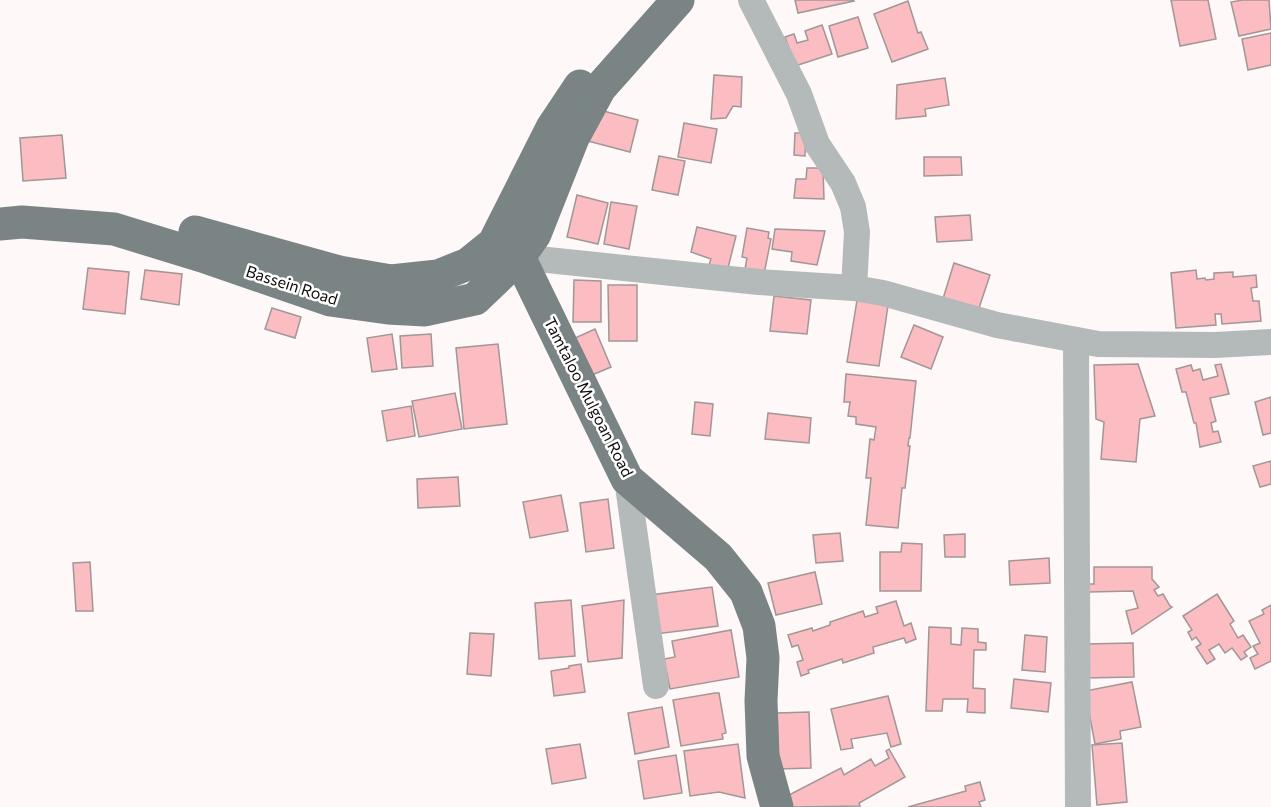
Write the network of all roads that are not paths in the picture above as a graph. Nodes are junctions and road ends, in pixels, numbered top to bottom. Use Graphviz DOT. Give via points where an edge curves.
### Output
graph roads {
  1 [pos="648,0"];
  2 [pos="678,0"];
  3 [pos="751,0"];
  4 [pos="0,204"];
  5 [pos="0,224"];
  6 [pos="507,250"];
  7 [pos="854,288"];
  8 [pos="1076,340"];
  9 [pos="1271,342"];
  10 [pos="627,479"];
  11 [pos="656,687"];
  12 [pos="777,807"];
  13 [pos="1078,807"];
  1 -- 6 [label="main road" via="592,68 552,128"];
  2 -- 6 [label="main road, Bassein Road" via="600,88 573,138 535,234"];
  3 -- 7 [label="street" via="799,93 817,144 854,207"];
  4 -- 6 [label="main road, Bassein Road" via="20,201 113,207 339,272 391,281 438,276"];
  5 -- 6 [label="main road, Bassein Road" via="114,229 330,300 425,310 475,299"];
  6 -- 7 [label="street" via="759,282"];
  6 -- 10 [label="main road, Tamtaloo Mulgoan Road"];
  7 -- 8 [label="street" via="997,325"];
  8 -- 9 [label="street" via="1098,344"];
  8 -- 13 [label="street"];
  10 -- 11 [label="street"];
  10 -- 12 [label="main road, Tamtaloo Mulgoan Road" via="718,557 746,592 759,626 763,658 763,756"];
}
